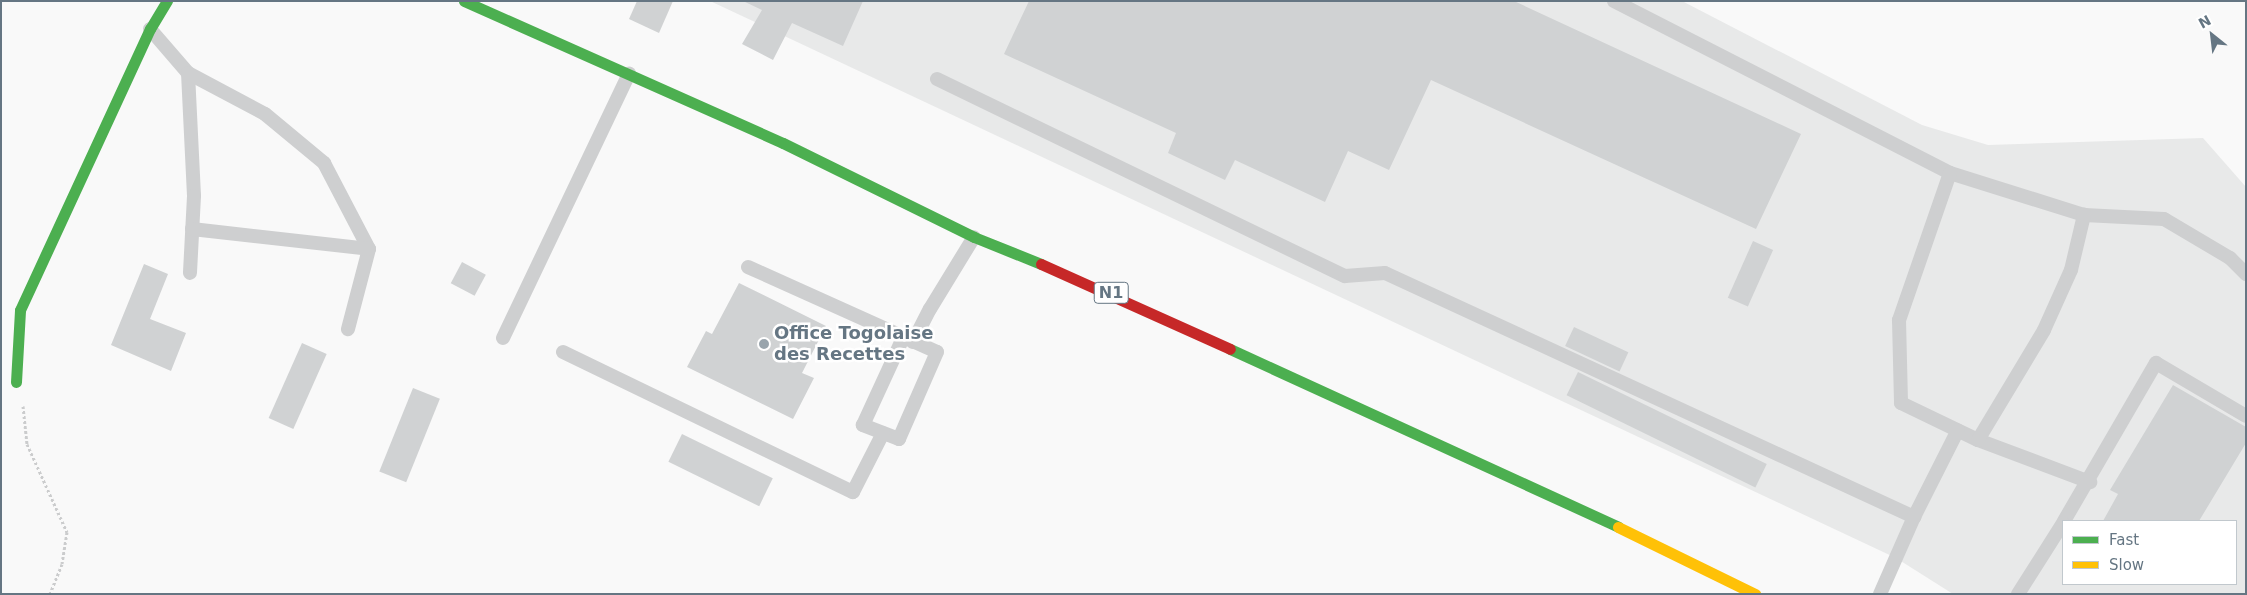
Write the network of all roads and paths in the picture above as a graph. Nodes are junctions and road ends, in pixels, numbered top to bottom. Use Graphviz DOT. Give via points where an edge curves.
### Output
graph roads {
  1 [pos="167,1"];
  2 [pos="464,1"];
  3 [pos="1614,1"];
  4 [pos="150,29"];
  5 [pos="188,73"];
  6 [pos="629,74"];
  7 [pos="937,78"];
  8 [pos="1950,173"];
  9 [pos="2084,215"];
  10 [pos="192,229"];
  11 [pos="974,237"];
  12 [pos="369,249"];
  13 [pos="748,267"];
  14 [pos="190,273"];
  15 [pos="2246,274"];
  16 [pos="348,330"];
  17 [pos="504,338"];
  18 [pos="908,340"];
  19 [pos="563,352"];
  20 [pos="16,382"];
  21 [pos="2246,416"];
  22 [pos="1958,430"];
  23 [pos="883,433"];
  24 [pos="1978,440"];
  25 [pos="2090,482"];
  26 [pos="1914,517"];
  27 [pos="2065,520"];
  28 [pos="2062,525"];
  29 [pos="50,594"];
  30 [pos="1755,594"];
  31 [pos="1880,594"];
  32 [pos="2018,594"];
  1 -- 4 [label="main road"];
  2 -- 6 [label="main road, N1"];
  3 -- 8 [label="lane"];
  4 -- 5 [label="lane"];
  4 -- 20 [label="main road" via="20,310"];
  5 -- 10 [label="lane" via="194,196"];
  5 -- 12 [label="lane" via="265,114 324,163"];
  6 -- 11 [label="main road, N1" via="782,143"];
  6 -- 17 [label="lane"];
  7 -- 26 [label="lane" via="1344,276 1384,273"];
  8 -- 9 [label="lane"];
  8 -- 22 [label="lane" via="1899,320 1901,403"];
  9 -- 15 [label="lane" via="2164,218 2230,258"];
  9 -- 24 [label="lane" via="2071,270 2044,330"];
  10 -- 12 [label="lane"];
  10 -- 14 [label="lane"];
  11 -- 18 [label="lane"];
  11 -- 30 [label="main road, N1" via="1080,279 1406,432 1679,555"];
  12 -- 16 [label="lane"];
  13 -- 18 [label="lane"];
  18 -- 23 [label="lane" via="864,425"];
  18 -- 23 [label="lane" via="937,352 899,439"];
  19 -- 23 [label="lane" via="854,492"];
  20 -- 29 [label="path" via="25,416 27,444 67,532 62,564"];
  21 -- 25 [label="lane" via="2156,364"];
  22 -- 24 [label="lane"];
  22 -- 26 [label="lane"];
  24 -- 25 [label="lane"];
  25 -- 27 [label="lane"];
  26 -- 31 [label="lane"];
  28 -- 32 [label="lane"];
}
